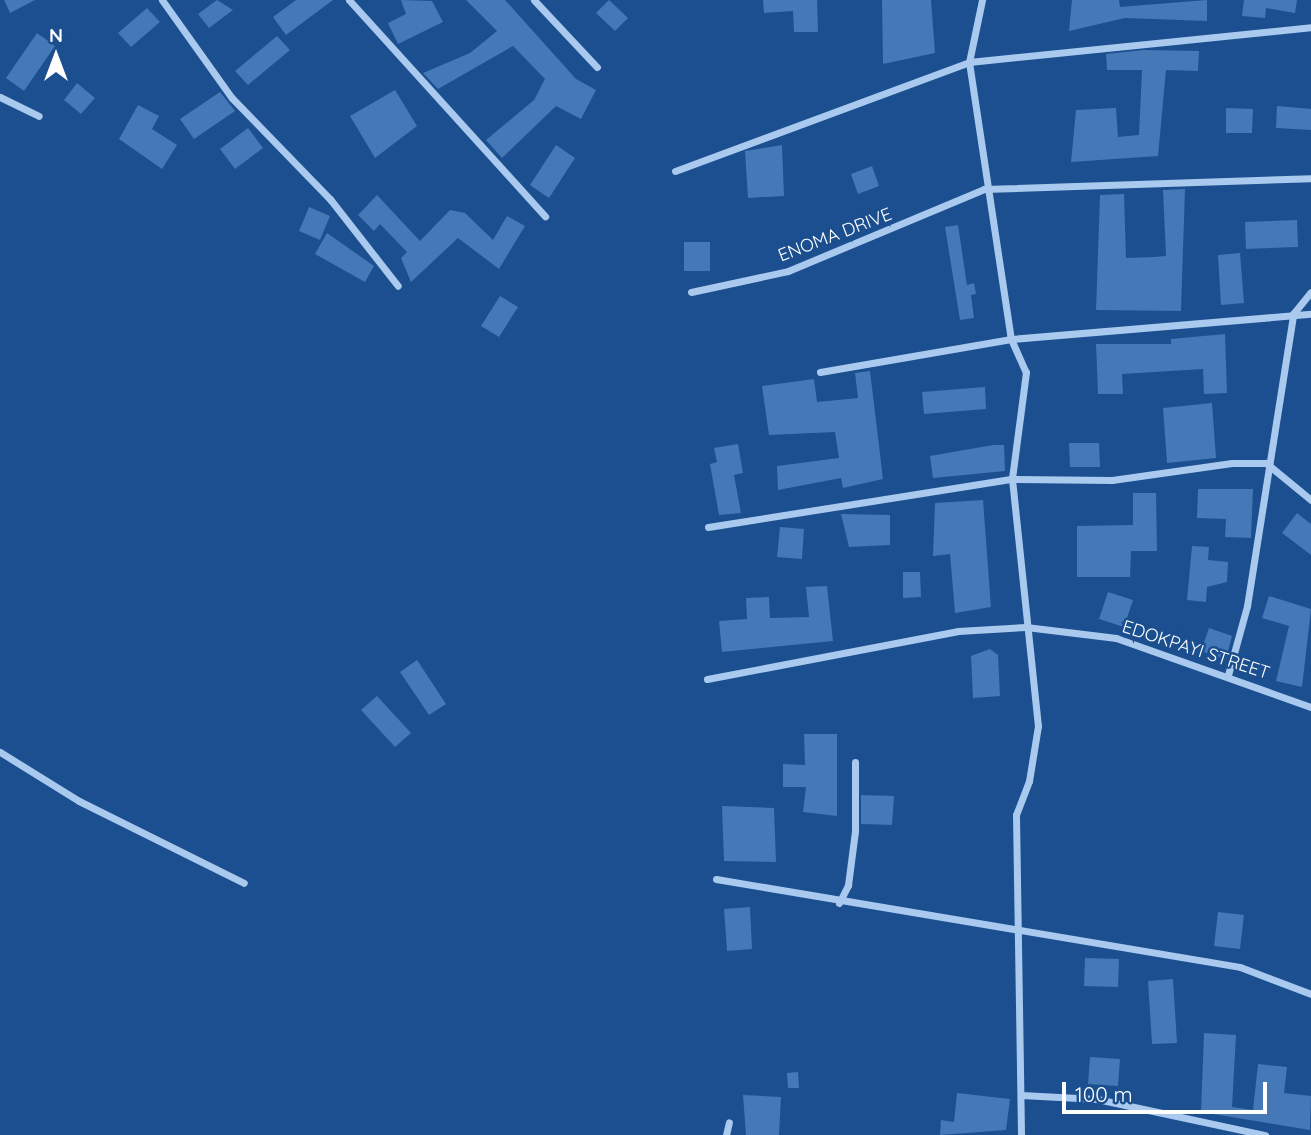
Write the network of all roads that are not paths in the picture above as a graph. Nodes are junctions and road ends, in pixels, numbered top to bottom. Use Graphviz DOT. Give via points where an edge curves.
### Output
graph roads {
  1 [pos="162,0"];
  2 [pos="349,0"];
  3 [pos="534,0"];
  4 [pos="982,0"];
  5 [pos="1311,27"];
  6 [pos="969,62"];
  7 [pos="597,67"];
  8 [pos="0,97"];
  9 [pos="39,116"];
  10 [pos="675,171"];
  11 [pos="1311,178"];
  12 [pos="984,189"];
  13 [pos="545,216"];
  14 [pos="398,286"];
  15 [pos="691,292"];
  16 [pos="1311,292"];
  17 [pos="1293,314"];
  18 [pos="1311,314"];
  19 [pos="1011,339"];
  20 [pos="820,372"];
  21 [pos="1266,463"];
  22 [pos="1012,479"];
  23 [pos="1311,500"];
  24 [pos="708,527"];
  25 [pos="1026,628"];
  26 [pos="1228,675"];
  27 [pos="707,680"];
  28 [pos="1311,707"];
  29 [pos="0,752"];
  30 [pos="855,762"];
  31 [pos="716,879"];
  32 [pos="244,883"];
  33 [pos="839,903"];
  34 [pos="1021,929"];
  35 [pos="1311,993"];
  36 [pos="1021,1096"];
  37 [pos="729,1122"];
  38 [pos="726,1135"];
  39 [pos="1021,1135"];
  40 [pos="1265,1135"];
  1 -- 14 [label="street" via="232,98 330,199"];
  2 -- 13 [label="street" via="416,80"];
  3 -- 7 [label="street"];
  4 -- 6 [label="street"];
  5 -- 6 [label="street"];
  6 -- 10 [label="street"];
  6 -- 12 [label="street"];
  8 -- 9 [label="street"];
  11 -- 12 [label="street"];
  12 -- 15 [label="street, ENOMA DRIVE" via="788,271"];
  12 -- 19 [label="street"];
  16 -- 17 [label="street"];
  17 -- 18 [label="street"];
  17 -- 19 [label="street"];
  17 -- 21 [label="street"];
  19 -- 20 [label="street"];
  19 -- 22 [label="street" via="1026,372"];
  21 -- 22 [label="street" via="1112,480"];
  21 -- 23 [label="street"];
  21 -- 26 [label="street" via="1247,606"];
  22 -- 24 [label="street"];
  22 -- 25 [label="street"];
  25 -- 26 [label="street, EDOKPAYI STREET" via="1116,638"];
  25 -- 27 [label="street, EDOKPAYI STREET" via="958,631"];
  25 -- 34 [label="street" via="1038,726 1016,815"];
  26 -- 28 [label="street, EDOKPAYI STREET"];
  29 -- 32 [label="street" via="79,802"];
  30 -- 33 [label="street" via="855,831 848,885"];
  31 -- 33 [label="street"];
  33 -- 34 [label="street" via="997,931"];
  34 -- 35 [label="street" via="1240,967"];
  34 -- 36 [label="street"];
  36 -- 39 [label="street"];
  36 -- 40 [label="street" via="1097,1099"];
  37 -- 38 [label="street"];
}
